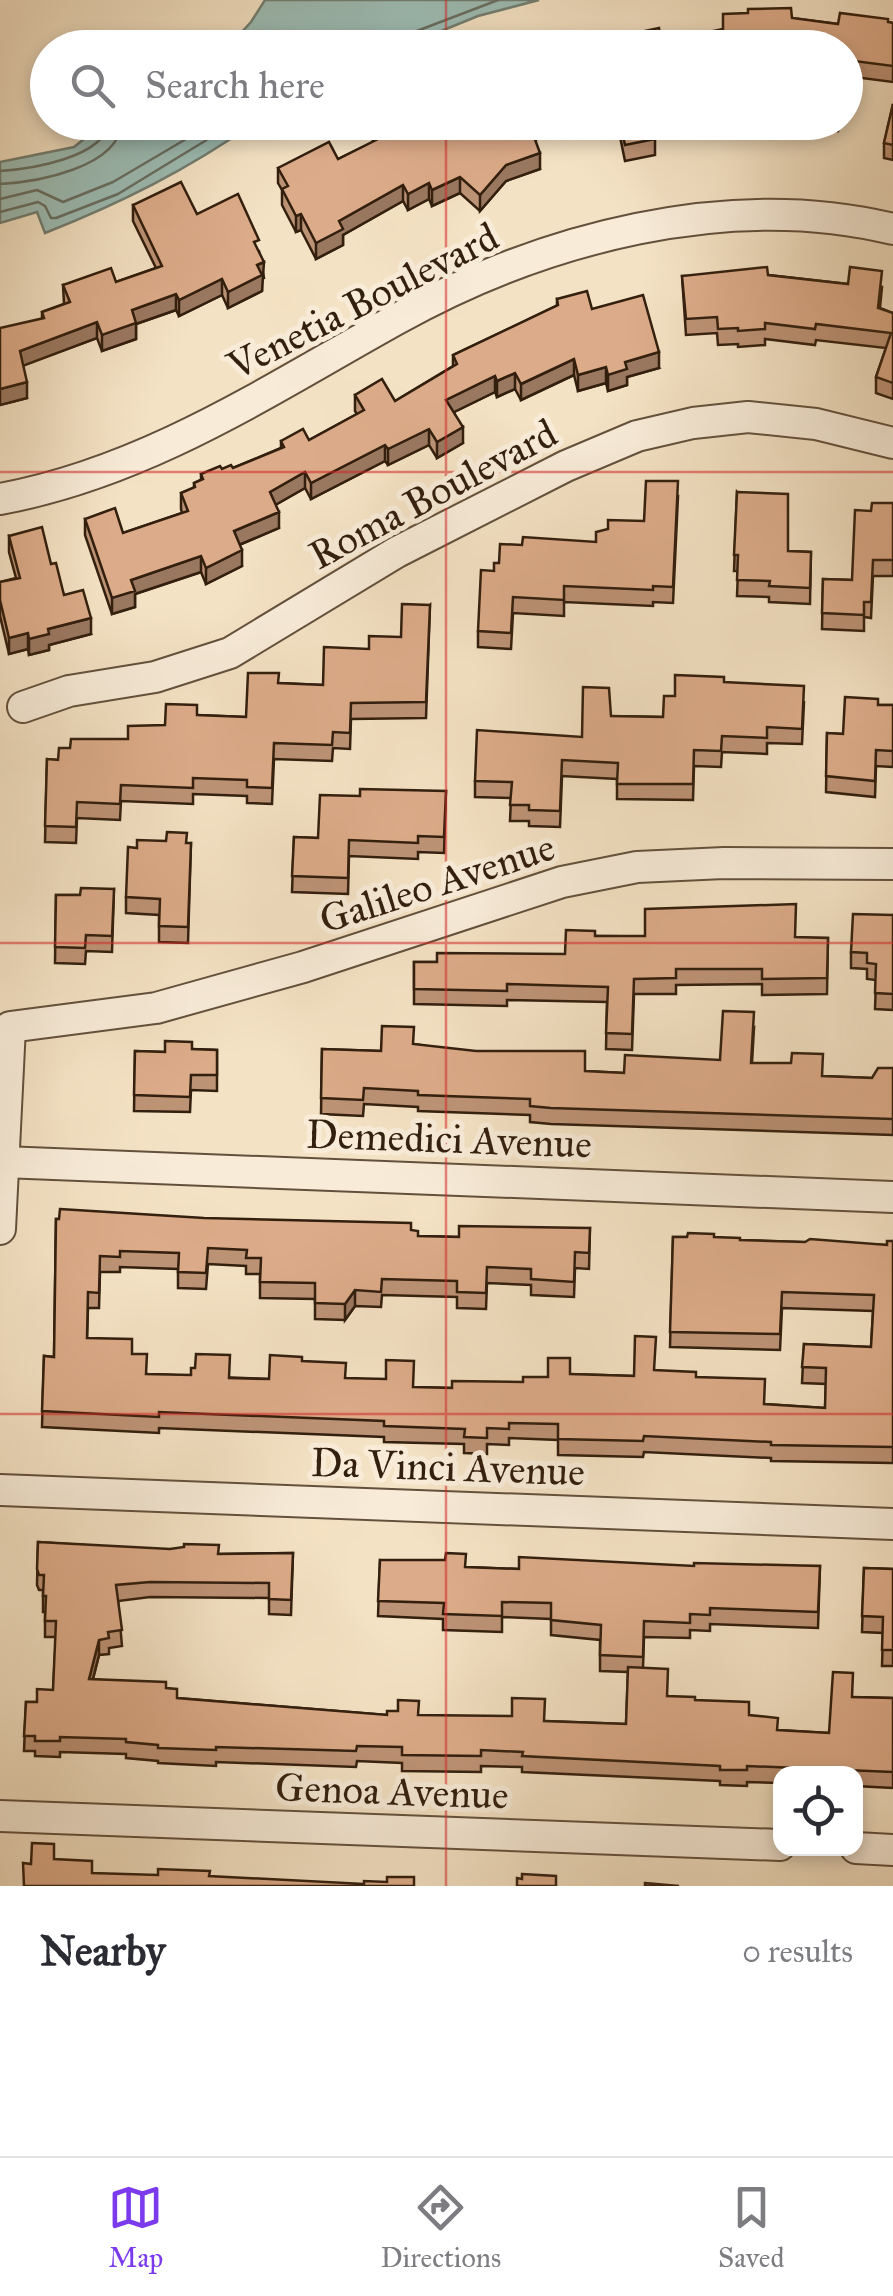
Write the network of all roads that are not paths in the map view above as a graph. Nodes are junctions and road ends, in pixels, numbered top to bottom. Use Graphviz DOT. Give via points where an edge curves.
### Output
graph roads {
  1 [pos="893,230"];
  2 [pos="893,443"];
  3 [pos="0,499"];
  4 [pos="23,707"];
  5 [pos="893,864"];
  6 [pos="3,1162"];
  7 [pos="893,1197"];
  8 [pos="0,1229"];
  9 [pos="0,1490"];
  10 [pos="893,1524"];
  11 [pos="0,1816"];
  12 [pos="773,1846"];
  13 [pos="863,1848"];
  14 [pos="893,1850"];
  1 -- 3 [label="street, Venetia Boulevard" via="812,216 746,216 614,236 543,256 399,318 216,422 134,460"];
  2 -- 4 [label="street, Roma Boulevard" via="816,424 748,417 637,436 398,552 230,652"];
  5 -- 6 [label="street, Galileo Avenue" via="637,867 562,882 156,1008 10,1026"];
  6 -- 7 [label="street, Demedici Avenue"];
  6 -- 8 [label="street"];
  9 -- 10 [label="street, Da Vinci Avenue"];
  11 -- 12 [label="street, Genoa Avenue"];
  13 -- 14 [label="street"];
}
